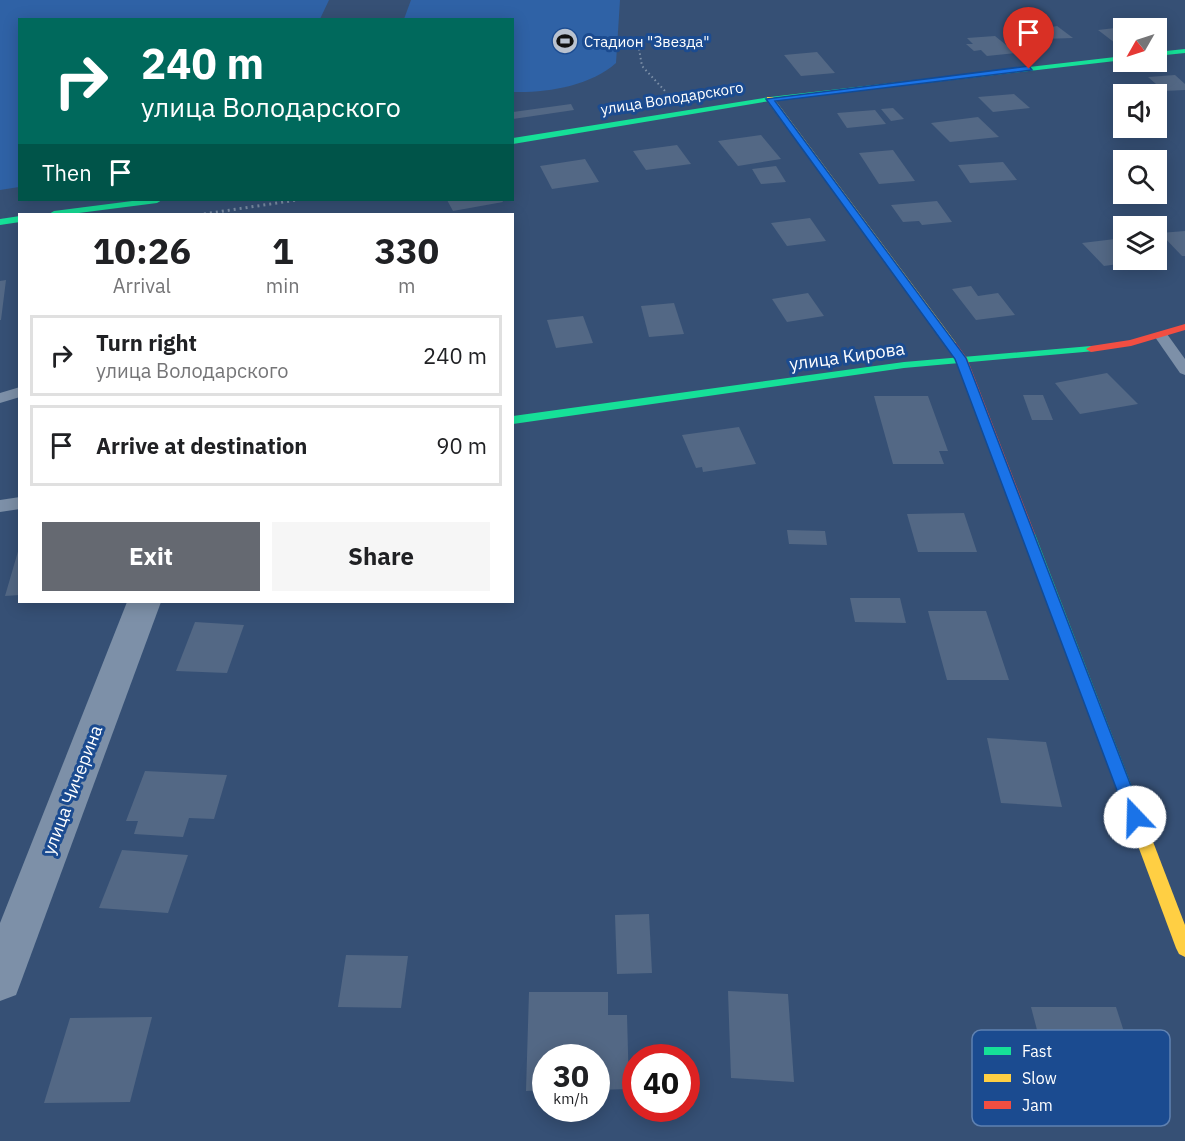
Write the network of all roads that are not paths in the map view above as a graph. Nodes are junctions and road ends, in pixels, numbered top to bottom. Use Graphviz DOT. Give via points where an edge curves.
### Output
graph roads {
  1 [pos="1185,51"];
  2 [pos="1167,53"];
  3 [pos="1113,59"];
  4 [pos="770,99"];
  5 [pos="514,141"];
  6 [pos="152,201"];
  7 [pos="105,211"];
  8 [pos="71,213"];
  9 [pos="18,219"];
  10 [pos="0,222"];
  11 [pos="1185,327"];
  12 [pos="1162,337"];
  13 [pos="961,358"];
  14 [pos="1185,370"];
  15 [pos="18,393"];
  16 [pos="0,398"];
  17 [pos="514,420"];
  18 [pos="18,503"];
  19 [pos="0,506"];
  20 [pos="144,603"];
  21 [pos="1185,948"];
  22 [pos="0,979"];
  1 -- 2 [label="street"];
  3 -- 4 [label="street, улица Володарского"];
  4 -- 5 [label="street, улица Володарского"];
  4 -- 13 [label="street"];
  6 -- 7 [label="street"];
  7 -- 8 [label="street"];
  9 -- 10 [label="street"];
  11 -- 12 [label="street, улица Кирова"];
  12 -- 13 [label="street, улица Кирова"];
  12 -- 14 [label="lane"];
  13 -- 17 [label="street, улица Кирова"];
  13 -- 21 [label="street"];
  15 -- 16 [label="lane"];
  18 -- 19 [label="lane"];
  20 -- 22 [label="street, улица Чичерина"];
}
